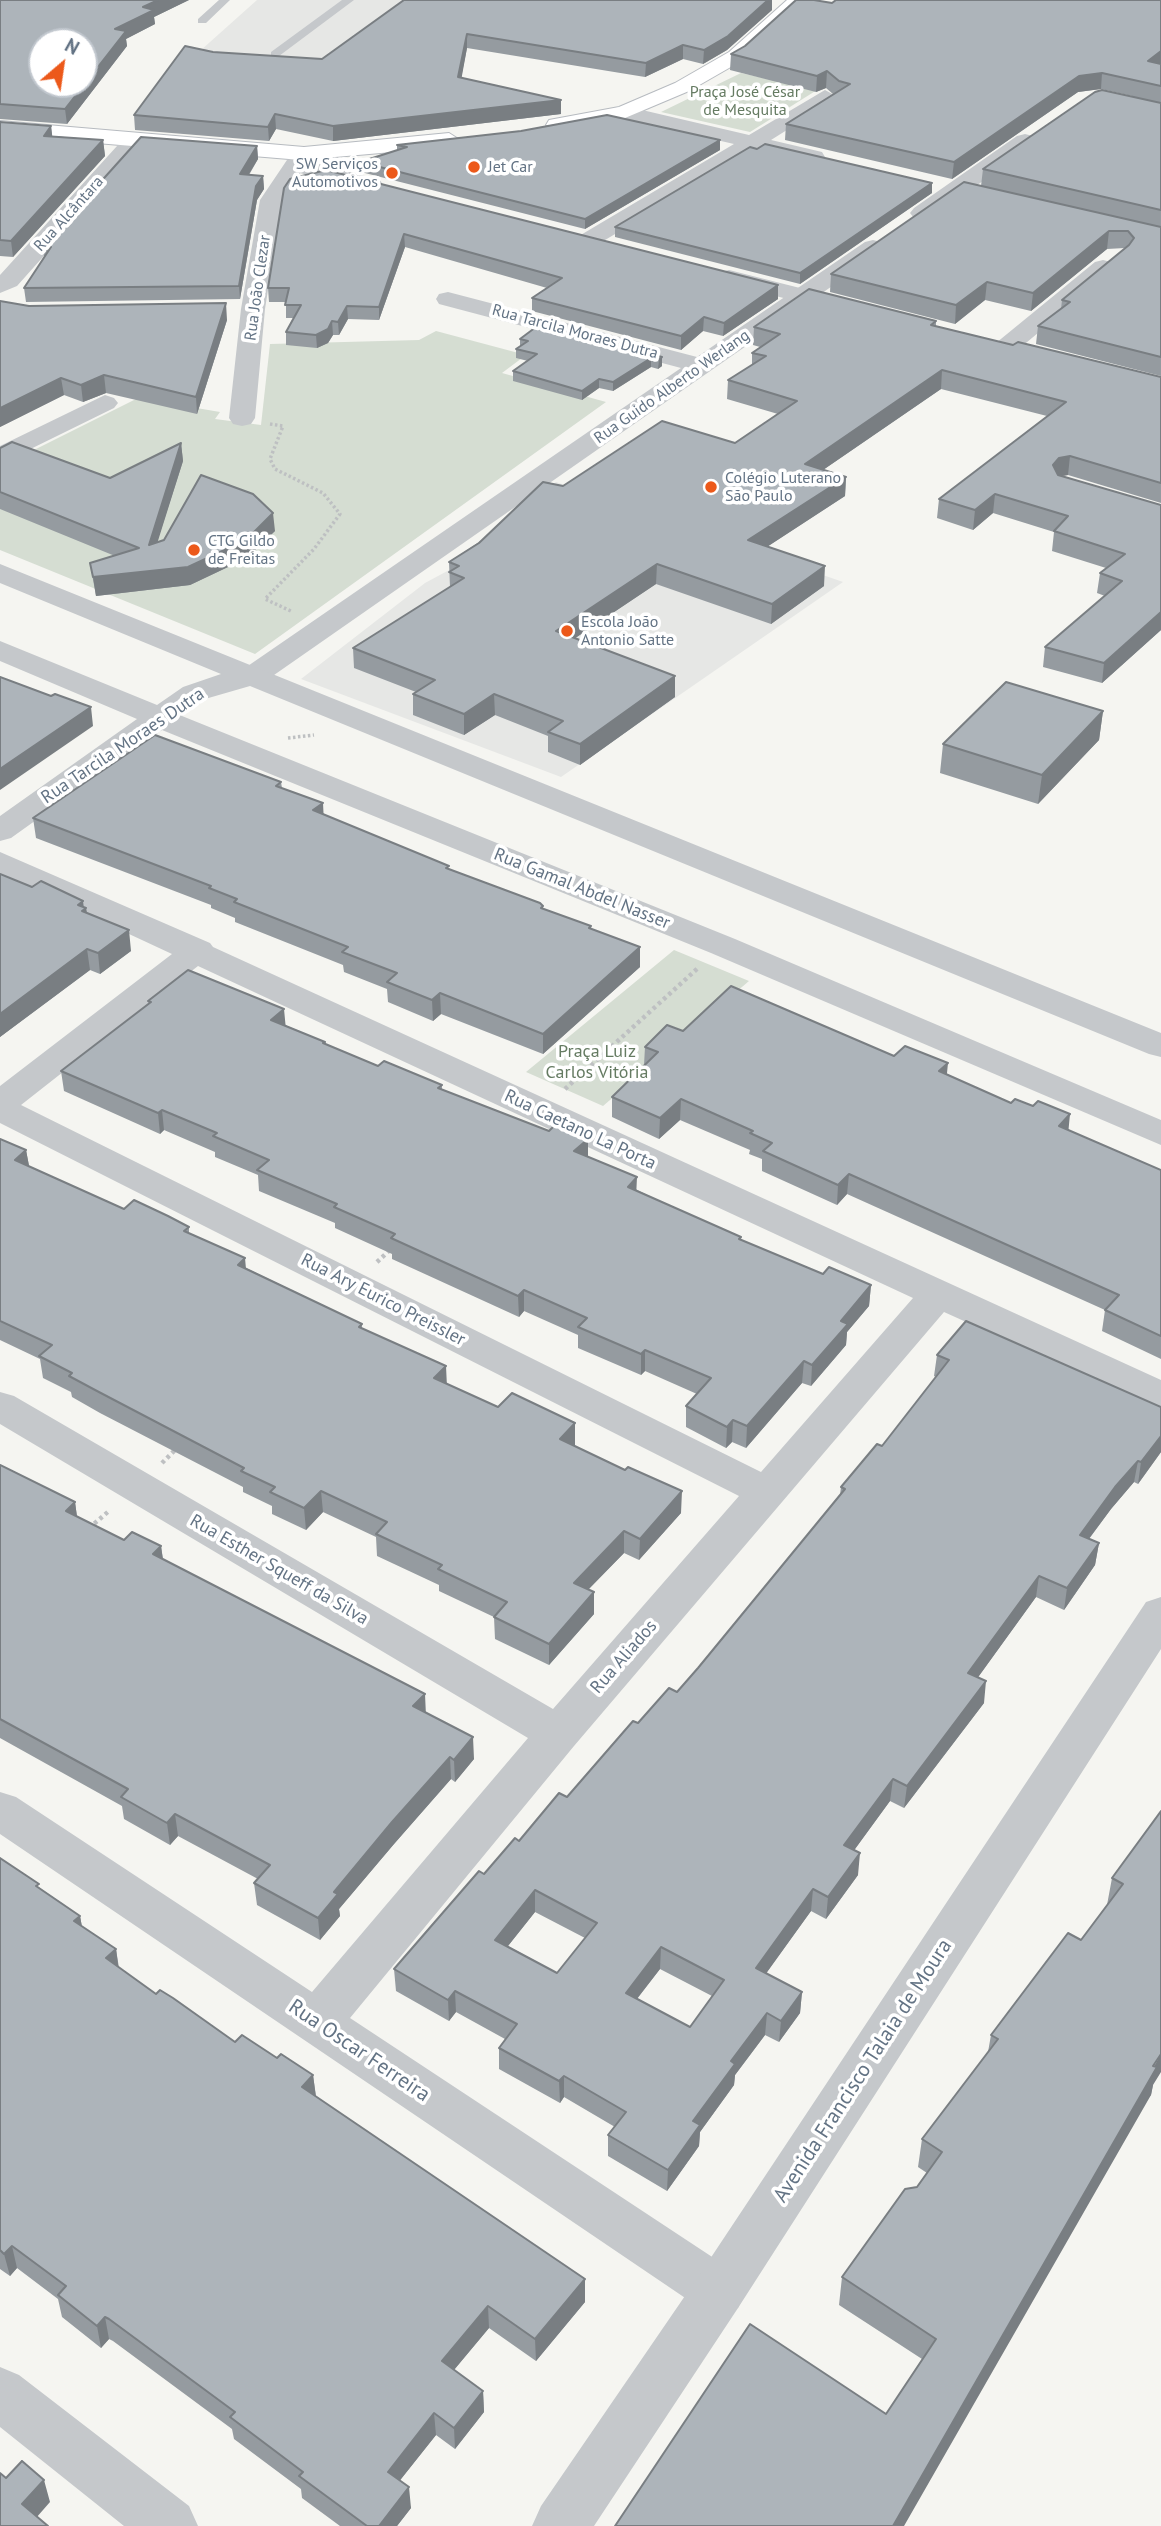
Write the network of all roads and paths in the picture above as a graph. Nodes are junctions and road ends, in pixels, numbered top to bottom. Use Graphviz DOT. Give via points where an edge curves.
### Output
graph roads {
  1 [pos="225,0"];
  2 [pos="349,0"];
  3 [pos="799,0"];
  4 [pos="202,21"];
  5 [pos="275,54"];
  6 [pos="825,96"];
  7 [pos="625,112"];
  8 [pos="0,128"];
  9 [pos="534,129"];
  10 [pos="1042,130"];
  11 [pos="468,137"];
  12 [pos="135,140"];
  13 [pos="752,143"];
  14 [pos="376,148"];
  15 [pos="302,160"];
  16 [pos="335,160"];
  17 [pos="834,161"];
  18 [pos="356,180"];
  19 [pos="929,183"];
  20 [pos="956,189"];
  21 [pos="395,190"];
  22 [pos="562,234"];
  23 [pos="587,241"];
  24 [pos="625,251"];
  25 [pos="1117,256"];
  26 [pos="713,273"];
  27 [pos="803,296"];
  28 [pos="447,299"];
  29 [pos="3,300"];
  30 [pos="225,309"];
  31 [pos="253,309"];
  32 [pos="876,314"];
  33 [pos="979,341"];
  34 [pos="1005,348"];
  35 [pos="1031,354"];
  36 [pos="702,366"];
  37 [pos="105,403"];
  38 [pos="242,418"];
  39 [pos="0,456"];
  40 [pos="0,573"];
  41 [pos="326,627"];
  42 [pos="0,650"];
  43 [pos="253,676"];
  44 [pos="159,718"];
  45 [pos="379,727"];
  46 [pos="225,745"];
  47 [pos="0,831"];
  48 [pos="0,862"];
  49 [pos="198,950"];
  50 [pos="1161,1046"];
  51 [pos="0,1107"];
  52 [pos="1161,1134"];
  53 [pos="937,1295"];
  54 [pos="1161,1396"];
  55 [pos="0,1406"];
  56 [pos="765,1492"];
  57 [pos="1161,1613"];
  58 [pos="558,1734"];
  59 [pos="0,1810"];
  60 [pos="316,2023"];
  61 [pos="719,2291"];
  62 [pos="0,2393"];
  63 [pos="169,2526"];
  64 [pos="561,2526"];
  1 -- 4 [label="lane"];
  2 -- 5 [label="lane"];
  3 -- 7 [label="main road" via="736,55 682,87"];
  6 -- 13 [label="street"];
  7 -- 9 [label="main road"];
  7 -- 13 [label="street"];
  8 -- 12 [label="main road"];
  10 -- 20 [label="street, Rua Guido Alberto Werlang"];
  11 -- 14 [label="main road"];
  12 -- 15 [label="main road"];
  12 -- 29 [label="street, Rua Alcântara"];
  13 -- 17 [label="street"];
  13 -- 23 [label="street"];
  14 -- 15 [label="main road"];
  14 -- 16 [label="main road"];
  15 -- 16 [label="main road" via="332,155"];
  15 -- 18 [label="street"];
  15 -- 31 [label="street, Rua João Clezar" via="271,200"];
  16 -- 18 [label="street"];
  18 -- 21 [label="street"];
  19 -- 20 [label="street"];
  20 -- 27 [label="street, Rua Guido Alberto Werlang"];
  22 -- 23 [label="street"];
  23 -- 24 [label="street"];
  25 -- 34 [label="street"];
  26 -- 27 [label="street"];
  27 -- 32 [label="street"];
  27 -- 36 [label="street, Rua Guido Alberto Werlang"];
  28 -- 36 [label="street, Rua Tarcila Moraes Dutra"];
  30 -- 31 [label="street"];
  31 -- 38 [label="street, Rua João Clezar"];
  33 -- 34 [label="street"];
  34 -- 35 [label="street"];
  36 -- 41 [label="street, Rua Guido Alberto Werlang"];
  37 -- 39 [label="street"];
  38 -- 41 [label="path" via="284,426 270,459 275,469 323,493 340,514 314,549 265,599"];
  40 -- 43 [label="street"];
  41 -- 43 [label="street, Rua Guido Alberto Werlang"];
  42 -- 44 [label="street, Rua Gamal Abdel Nasser"];
  43 -- 44 [label="street, Rua Tarcila Moraes Dutra" via="204,688"];
  43 -- 45 [label="street"];
  44 -- 46 [label="street, Rua Gamal Abdel Nasser"];
  44 -- 47 [label="street, Rua Tarcila Moraes Dutra"];
  45 -- 46 [label="path"];
  45 -- 50 [label="street"];
  46 -- 52 [label="street, Rua Gamal Abdel Nasser" via="723,946"];
  48 -- 49 [label="street, Rua Caetano La Porta"];
  49 -- 51 [label="street"];
  49 -- 53 [label="street, Rua Caetano La Porta"];
  51 -- 56 [label="street, Rua Ary Eurico Preissler"];
  53 -- 54 [label="street, Rua Caetano La Porta"];
  53 -- 56 [label="street, Rua Aliados"];
  55 -- 58 [label="street, Rua Esther Squeff da Silva"];
  56 -- 58 [label="street, Rua Aliados"];
  57 -- 61 [label="street, Avenida Francisco Talaia de Moura"];
  58 -- 60 [label="street, Rua Aliados"];
  59 -- 60 [label="street, Rua Oscar Ferreira"];
  60 -- 61 [label="street, Rua Oscar Ferreira"];
  61 -- 64 [label="street, Avenida Francisco Talaia de Moura"];
  62 -- 63 [label="street"];
}
